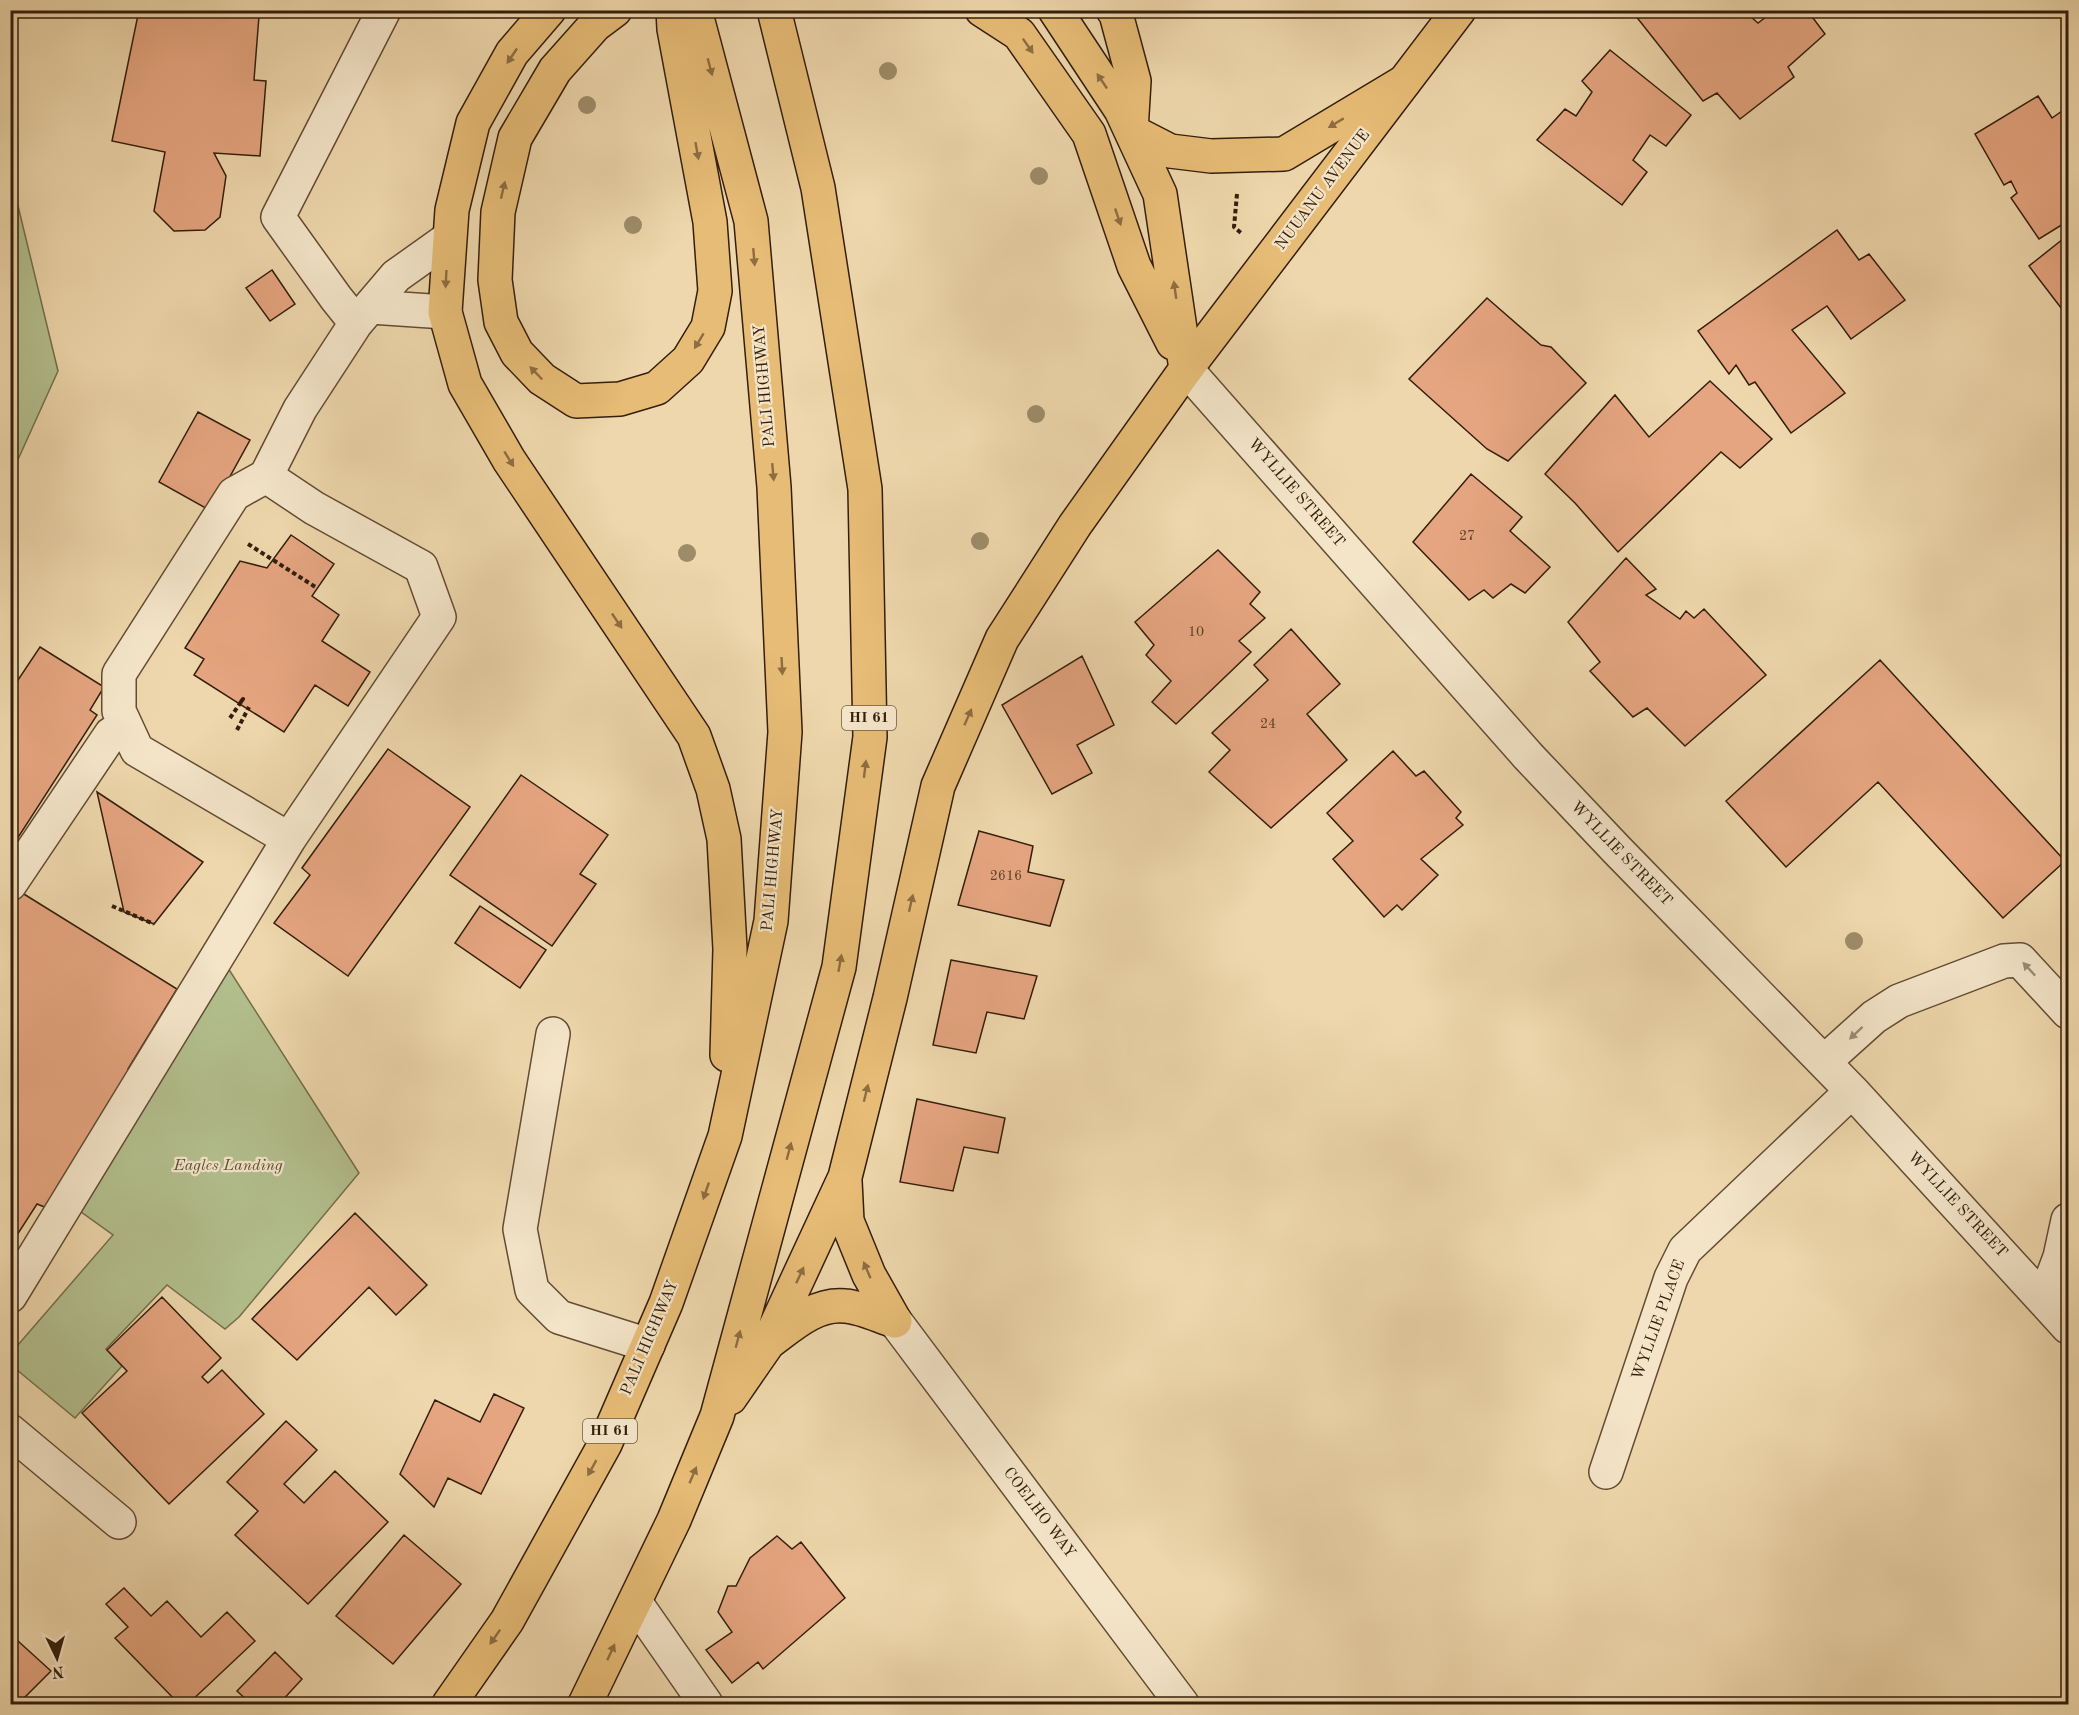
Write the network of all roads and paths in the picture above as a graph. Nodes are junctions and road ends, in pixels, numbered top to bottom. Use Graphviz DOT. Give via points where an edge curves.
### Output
graph roads {
  1 [pos="384,10"];
  2 [pos="549,10"];
  3 [pos="673,10"];
  4 [pos="695,10"];
  5 [pos="774,10"];
  6 [pos="982,10"];
  7 [pos="1054,10"];
  8 [pos="1113,10"];
  9 [pos="1460,10"];
  10 [pos="605,18"];
  11 [pos="1404,82"];
  12 [pos="1131,131"];
  13 [pos="1237,187"];
  14 [pos="1241,233"];
  15 [pos="448,239"];
  16 [pos="445,312"];
  17 [pos="363,315"];
  18 [pos="1186,369"];
  19 [pos="266,476"];
  20 [pos="239,538"];
  21 [pos="317,588"];
  22 [pos="240,704"];
  23 [pos="249,707"];
  24 [pos="230,718"];
  25 [pos="126,726"];
  26 [pos="237,729"];
  27 [pos="289,838"];
  28 [pos="10,884"];
  29 [pos="112,906"];
  30 [pos="154,924"];
  31 [pos="2068,1012"];
  32 [pos="553,1034"];
  33 [pos="1824,1062"];
  34 [pos="1852,1091"];
  35 [pos="725,1136"];
  36 [pos="845,1177"];
  37 [pos="2068,1221"];
  38 [pos="10,1296"];
  39 [pos="2044,1300"];
  40 [pos="895,1321"];
  41 [pos="2068,1328"];
  42 [pos="768,1344"];
  43 [pos="648,1345"];
  44 [pos="717,1416"];
  45 [pos="10,1431"];
  46 [pos="1606,1472"];
  47 [pos="118,1522"];
  48 [pos="634,1602"];
  49 [pos="449,1704"];
  50 [pos="585,1704"];
  51 [pos="706,1704"];
  52 [pos="1182,1704"];
  1 -- 17 [label="street" via="278,217 336,298"];
  2 -- 15 [label="main road, one-way" via="512,54 473,123"];
  3 -- 10 [label="main road, one-way" via="710,222 715,291 708,327 688,360 657,387 620,399 576,401 542,379 517,352 501,322 495,280 498,212 515,138 555,70"];
  4 -- 35 [label="main road, PALI HIGHWAY / HI 61, one-way" via="751,221 774,487 785,732 771,921"];
  44 -- 5 [label="main road, HI 61, one-way" via="840,967 870,737 865,489 818,188"];
  6 -- 18 [label="main road, one-way" via="1019,34 1089,134 1134,266"];
  12 -- 7 [label="main road, one-way"];
  8 -- 12 [label="main road" via="1134,81"];
  9 -- 11 [label="main road, NUUANU AVENUE"];
  11 -- 12 [label="main road, one-way" via="1284,154 1211,156 1170,151"];
  11 -- 18 [label="main road, NUUANU AVENUE"];
  18 -- 12 [label="main road, one-way" via="1160,194"];
  13 -- 14 [label="path" via="1234,227"];
  15 -- 16 [label="main road, one-way"];
  15 -- 17 [label="street" via="396,276"];
  16 -- 17 [label="street"];
  16 -- 35 [label="main road, one-way" via="465,384 509,460 694,736 713,789 724,839 730,949"];
  17 -- 19 [label="street" via="300,410"];
  18 -- 33 [label="street, WYLLIE STREET" via="1528,756"];
  36 -- 18 [label="main road, NUUANU AVENUE, one-way" via="938,786 1002,639 1075,525"];
  19 -- 25 [label="street" via="234,494 119,674 119,711"];
  19 -- 27 [label="street" via="314,508 421,567 439,617"];
  20 -- 21 [label="path"];
  22 -- 24 [label="path" via="243,699"];
  23 -- 26 [label="path"];
  25 -- 27 [label="street" via="137,750"];
  25 -- 28 [label="street" via="111,734"];
  27 -- 38 [label="street"];
  29 -- 30 [label="path"];
  31 -- 33 [label="street, one-way" via="2020,960 2004,961 1899,1002 1874,1017"];
  32 -- 43 [label="street" via="520,1229 532,1290 559,1317"];
  33 -- 34 [label="street, WYLLIE STREET"];
  34 -- 39 [label="street, WYLLIE STREET"];
  34 -- 46 [label="street, WYLLIE PLACE" via="1685,1250 1671,1278"];
  35 -- 43 [label="main road, PALI HIGHWAY / HI 61, one-way"];
  40 -- 36 [label="main road, one-way" via="869,1275 847,1221"];
  42 -- 36 [label="main road, one-way"];
  37 -- 39 [label="street"];
  39 -- 41 [label="street, WYLLIE STREET"];
  40 -- 42 [label="main road" via="846,1306 826,1307 799,1319"];
  40 -- 52 [label="street, COELHO WAY"];
  42 -- 44 [label="main road"];
  43 -- 49 [label="main road, PALI HIGHWAY / HI 61, one-way" via="599,1455 507,1621"];
  48 -- 44 [label="main road, HI 61, one-way" via="674,1520"];
  45 -- 47 [label="street"];
  50 -- 48 [label="main road, HI 61, one-way"];
  48 -- 51 [label="street"];
}
